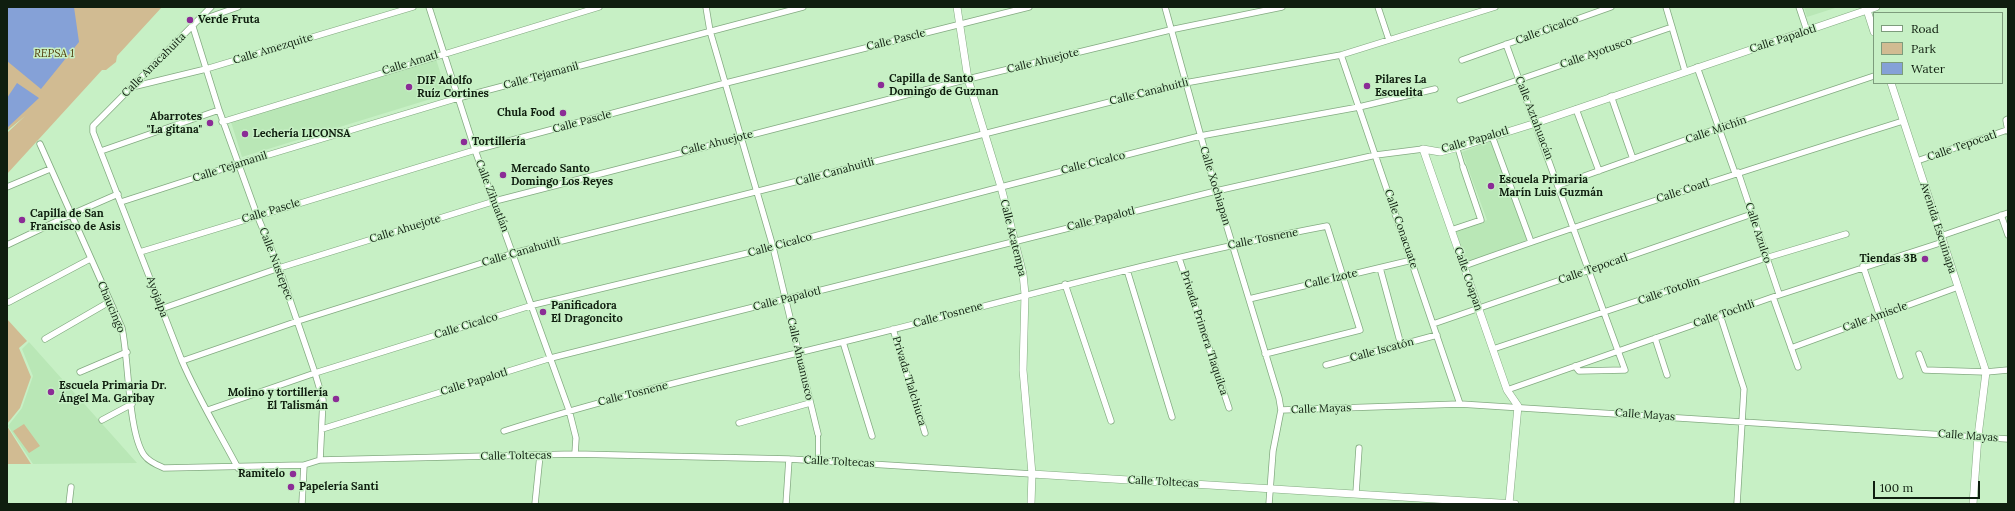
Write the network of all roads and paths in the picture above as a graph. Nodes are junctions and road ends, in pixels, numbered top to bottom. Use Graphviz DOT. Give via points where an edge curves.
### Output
graph roads {
  1 [pos="211,7"];
  2 [pos="238,7"];
  3 [pos="413,7"];
  4 [pos="429,7"];
  5 [pos="599,7"];
  6 [pos="706,7"];
  7 [pos="803,7"];
  8 [pos="957,7"];
  9 [pos="1029,7"];
  10 [pos="1165,7"];
  11 [pos="1282,7"];
  12 [pos="1378,7"];
  13 [pos="1495,7"];
  14 [pos="1611,7"];
  15 [pos="1666,7"];
  16 [pos="1799,7"];
  17 [pos="1876,7"];
  18 [pos="1867,9"];
  19 [pos="199,20"];
  20 [pos="960,24"];
  21 [pos="193,27"];
  22 [pos="1672,27"];
  23 [pos="1873,29"];
  24 [pos="1170,30"];
  25 [pos="710,31"];
  26 [pos="1807,31"];
  27 [pos="1388,40"];
  28 [pos="1506,44"];
  29 [pos="444,53"];
  30 [pos="1341,54"];
  31 [pos="1462,60"];
  32 [pos="1697,67"];
  33 [pos="206,69"];
  34 [pos="1686,71"];
  35 [pos="1873,76"];
  36 [pos="968,79"];
  37 [pos="1519,80"];
  38 [pos="726,83"];
  39 [pos="1185,83"];
  40 [pos="1891,84"];
  41 [pos="132,88"];
  42 [pos="1434,89"];
  43 [pos="1611,96"];
  44 [pos="458,98"];
  45 [pos="1460,100"];
  46 [pos="1359,107"];
  47 [pos="1576,109"];
  48 [pos="219,110"];
  49 [pos="2008,119"];
  50 [pos="1903,121"];
  51 [pos="96,122"];
  52 [pos="222,122"];
  53 [pos="1536,123"];
  54 [pos="1719,128"];
  55 [pos="2008,131"];
  56 [pos="984,133"];
  57 [pos="1200,136"];
  58 [pos="1492,136"];
  59 [pos="741,137"];
  60 [pos="40,144"];
  61 [pos="1457,147"];
  62 [pos="1423,149"];
  63 [pos="475,150"];
  64 [pos="101,151"];
  65 [pos="1376,155"];
  66 [pos="1633,159"];
  67 [pos="1916,161"];
  68 [pos="238,164"];
  69 [pos="1463,167"];
  70 [pos="50,169"];
  71 [pos="1599,170"];
  72 [pos="1736,173"];
  73 [pos="1559,185"];
  74 [pos="7,187"];
  75 [pos="1001,187"];
  76 [pos="1216,191"];
  77 [pos="756,192"];
  78 [pos="118,194"];
  79 [pos="495,201"];
  80 [pos="122,202"];
  81 [pos="2008,213"];
  82 [pos="1752,214"];
  83 [pos="70,215"];
  84 [pos="257,215"];
  85 [pos="2001,215"];
  86 [pos="1574,227"];
  87 [pos="1452,230"];
  88 [pos="1846,234"];
  89 [pos="2008,235"];
  90 [pos="1942,239"];
  91 [pos="1015,241"];
  92 [pos="1532,242"];
  93 [pos="1233,244"];
  94 [pos="7,245"];
  95 [pos="773,248"];
  96 [pos="140,252"];
  97 [pos="514,253"];
  98 [pos="1179,258"];
  99 [pos="1766,258"];
  100 [pos="90,259"];
  101 [pos="1412,260"];
  102 [pos="1464,266"];
  103 [pos="1863,266"];
  104 [pos="279,268"];
  105 [pos="1380,268"];
  106 [pos="1127,270"];
  107 [pos="1589,270"];
  108 [pos="1344,276"];
  109 [pos="1065,284"];
  110 [pos="1958,287"];
  111 [pos="1026,294"];
  112 [pos="1779,294"];
  113 [pos="1773,297"];
  114 [pos="1249,299"];
  115 [pos="786,300"];
  116 [pos="9,302"];
  117 [pos="110,302"];
  118 [pos="533,305"];
  119 [pos="1479,308"];
  120 [pos="161,309"];
  121 [pos="1604,313"];
  122 [pos="1720,315"];
  123 [pos="1880,315"];
  124 [pos="298,321"];
  125 [pos="1433,324"];
  126 [pos="893,329"];
  127 [pos="1437,335"];
  128 [pos="1655,338"];
  129 [pos="45,339"];
  130 [pos="843,342"];
  131 [pos="1401,345"];
  132 [pos="1791,348"];
  133 [pos="1493,349"];
  134 [pos="1618,351"];
  135 [pos="126,352"];
  136 [pos="798,352"];
  137 [pos="1265,354"];
  138 [pos="1919,354"];
  139 [pos="551,358"];
  140 [pos="182,361"];
  141 [pos="1326,365"];
  142 [pos="1576,366"];
  143 [pos="1798,367"];
  144 [pos="2008,370"];
  145 [pos="80,372"];
  146 [pos="1986,372"];
  147 [pos="315,373"];
  148 [pos="1667,375"];
  149 [pos="1900,376"];
  150 [pos="1506,390"];
  151 [pos="810,403"];
  152 [pos="132,404"];
  153 [pos="1460,404"];
  154 [pos="1518,406"];
  155 [pos="1229,408"];
  156 [pos="208,410"];
  157 [pos="570,410"];
  158 [pos="1281,410"];
  159 [pos="1172,417"];
  160 [pos="102,420"];
  161 [pos="1111,421"];
  162 [pos="1743,421"];
  163 [pos="739,423"];
  164 [pos="322,429"];
  165 [pos="504,431"];
  166 [pos="925,433"];
  167 [pos="818,434"];
  168 [pos="872,436"];
  169 [pos="1978,436"];
  170 [pos="2008,439"];
  171 [pos="1359,448"];
  172 [pos="575,454"];
  173 [pos="540,455"];
  174 [pos="320,460"];
  175 [pos="789,460"];
  176 [pos="818,461"];
  177 [pos="304,465"];
  178 [pos="164,468"];
  179 [pos="238,468"];
  180 [pos="1032,474"];
  181 [pos="71,487"];
  182 [pos="1270,488"];
  183 [pos="1356,493"];
  184 [pos="69,504"];
  185 [pos="302,504"];
  186 [pos="535,504"];
  187 [pos="786,504"];
  188 [pos="1031,504"];
  189 [pos="1269,504"];
  190 [pos="1509,504"];
  191 [pos="1515,504"];
  192 [pos="1736,504"];
  193 [pos="1973,504"];
  1 -- 19 [label="street, Calle Anacahuita"];
  2 -- 19 [label="street"];
  3 -- 33 [label="street, Calle Amezquite"];
  4 -- 29 [label="street, Calle Zihuatlán"];
  5 -- 29 [label="street, Calle Amatl"];
  6 -- 25 [label="street, Calle Ahuanusco"];
  7 -- 25 [label="street, Calle Tejamanil"];
  8 -- 20 [label="street, Calle Acatempa"];
  9 -- 20 [label="street, Calle Pascle"];
  10 -- 24 [label="street, Calle Xochiapan"];
  11 -- 24 [label="street, Calle Ahuejote"];
  12 -- 27 [label="street"];
  13 -- 27 [label="street, Calle Canahuitli"];
  14 -- 28 [label="street, Calle Cicalco"];
  15 -- 22 [label="street"];
  16 -- 26 [label="street"];
  17 -- 18 [label="street, Calle Papalotl"];
  18 -- 23 [label="street"];
  18 -- 26 [label="street, Calle Papalotl"];
  19 -- 21 [label="street, Calle Anacahuita"];
  20 -- 36 [label="street, Calle Acatempa"];
  20 -- 38 [label="street, Calle Pascle"];
  21 -- 33 [label="street, Calle Nustepec"];
  21 -- 41 [label="street, Calle Anacahuita"];
  22 -- 34 [label="street"];
  22 -- 37 [label="street, Calle Ayotusco"];
  24 -- 36 [label="street, Calle Ahuejote"];
  24 -- 39 [label="street, Calle Xochiapan"];
  25 -- 38 [label="street, Calle Ahuanusco"];
  25 -- 44 [label="street, Calle Tejamanil"];
  26 -- 32 [label="street, Calle Papalotl"];
  27 -- 30 [label="street, Calle Canahuitli"];
  28 -- 31 [label="street, Calle Cicalco"];
  28 -- 37 [label="street, Calle Aztahuacán"];
  29 -- 44 [label="street, Calle Zihuatlán"];
  29 -- 52 [label="street, Calle Amatl"];
  30 -- 39 [label="street, Calle Canahuitli"];
  30 -- 46 [label="street, Calle Conacuate"];
  32 -- 34 [label="street, Calle Papalotl"];
  32 -- 54 [label="street, Calle Azulco"];
  33 -- 41 [label="street, Calle Amezquite"];
  33 -- 48 [label="street, Calle Nustepec"];
  34 -- 43 [label="street, Calle Papalotl"];
  35 -- 54 [label="street, Calle Michín"];
  36 -- 56 [label="street, Calle Acatempa"];
  36 -- 59 [label="street, Calle Ahuejote"];
  37 -- 45 [label="street, Calle Ayotusco"];
  37 -- 53 [label="street, Calle Aztahuacán"];
  38 -- 59 [label="street, Calle Ahuanusco"];
  38 -- 63 [label="street, Calle Pascle"];
  39 -- 56 [label="street, Calle Canahuitli"];
  39 -- 57 [label="street, Calle Xochiapan"];
  40 -- 50 [label="street, Avenida Escuinapa"];
  41 -- 51 [label="street, Calle Anacahuita"];
  42 -- 46 [label="street, Calle Cicalco"];
  43 -- 47 [label="street, Calle Papalotl"];
  43 -- 66 [label="street"];
  44 -- 63 [label="street, Calle Zihuatlán"];
  44 -- 68 [label="street, Calle Tejamanil"];
  46 -- 57 [label="street, Calle Cicalco"];
  46 -- 65 [label="street, Calle Conacuate"];
  47 -- 53 [label="street, Calle Papalotl"];
  47 -- 71 [label="street"];
  48 -- 52 [label="street, Calle Nustepec"];
  48 -- 64 [label="street"];
  49 -- 55 [label="street, Calle Tepocatl"];
  50 -- 67 [label="street, Avenida Escuinapa"];
  50 -- 72 [label="street, Calle Coatl"];
  51 -- 64 [label="street, Ayojalpa" via="93,132"];
  52 -- 68 [label="street, Calle Nustepec"];
  53 -- 58 [label="street, Calle Papalotl"];
  53 -- 73 [label="street, Calle Aztahuacán"];
  54 -- 66 [label="street, Calle Michín"];
  54 -- 72 [label="street, Calle Azulco"];
  55 -- 67 [label="street, Calle Tepocatl"];
  56 -- 75 [label="street, Calle Acatempa"];
  56 -- 77 [label="street, Calle Canahuitli"];
  57 -- 75 [label="street, Calle Cicalco"];
  57 -- 76 [label="street, Calle Xochiapan"];
  58 -- 61 [label="street, Calle Papalotl"];
  58 -- 92 [label="street"];
  59 -- 77 [label="street, Calle Ahuanusco"];
  59 -- 79 [label="street, Calle Ahuejote"];
  60 -- 70 [label="street, Chaucingo"];
  61 -- 62 [label="street, Calle Papalotl" via="1440,152"];
  61 -- 69 [label="street"];
  62 -- 65 [label="street, Calle Papalotl"];
  62 -- 87 [label="street, Calle Coapan"];
  63 -- 79 [label="street, Calle Zihuatlán"];
  63 -- 84 [label="street, Calle Pascle"];
  64 -- 78 [label="street, Ayojalpa"];
  65 -- 76 [label="street, Calle Papalotl"];
  65 -- 101 [label="street, Calle Conacuate"];
  66 -- 71 [label="street, Calle Michín"];
  67 -- 90 [label="street, Avenida Escuinapa"];
  68 -- 80 [label="street, Calle Tejamanil"];
  68 -- 84 [label="street, Calle Nustepec"];
  69 -- 87 [label="street" via="1481,220"];
  70 -- 74 [label="street"];
  70 -- 83 [label="street, Chaucingo"];
  71 -- 73 [label="street, Calle Michín"];
  72 -- 82 [label="street, Calle Azulco"];
  72 -- 86 [label="street, Calle Coatl"];
  73 -- 86 [label="street, Calle Aztahuacán"];
  75 -- 91 [label="street, Calle Acatempa"];
  75 -- 95 [label="street, Calle Cicalco"];
  76 -- 91 [label="street, Calle Papalotl"];
  76 -- 93 [label="street, Calle Xochiapan"];
  77 -- 95 [label="street, Calle Ahuanusco"];
  77 -- 97 [label="street, Calle Canahuitli"];
  78 -- 80 [label="street, Ayojalpa"];
  78 -- 83 [label="street"];
  79 -- 97 [label="street, Calle Zihuatlán"];
  79 -- 104 [label="street, Calle Ahuejote"];
  80 -- 96 [label="street, Ayojalpa"];
  81 -- 85 [label="street, Calle Tochtli"];
  82 -- 99 [label="street, Calle Azulco"];
  82 -- 107 [label="street, Calle Tepocatl"];
  83 -- 94 [label="street"];
  83 -- 100 [label="street, Chaucingo"];
  84 -- 96 [label="street, Calle Pascle"];
  84 -- 104 [label="street, Calle Nustepec"];
  85 -- 89 [label="street"];
  85 -- 90 [label="street, Calle Tochtli"];
  86 -- 92 [label="street, Calle Coatl"];
  86 -- 107 [label="street, Calle Aztahuacán"];
  87 -- 102 [label="street, Calle Coapan"];
  88 -- 99 [label="street, Calle Totolin"];
  90 -- 103 [label="street, Calle Tochtli"];
  90 -- 110 [label="street, Avenida Escuinapa"];
  91 -- 111 [label="street, Calle Acatempa"];
  91 -- 115 [label="street, Calle Papalotl"];
  92 -- 102 [label="street, Calle Coatl"];
  93 -- 98 [label="street, Calle Tosnene"];
  93 -- 108 [label="street, Calle Tosnene" via="1327,226"];
  93 -- 114 [label="street, Calle Xochiapan"];
  95 -- 115 [label="street, Calle Ahuanusco"];
  95 -- 118 [label="street, Calle Cicalco"];
  96 -- 120 [label="street, Ayojalpa"];
  97 -- 118 [label="street, Calle Zihuatlán"];
  97 -- 124 [label="street, Calle Canahuitli"];
  98 -- 106 [label="street, Calle Tosnene"];
  98 -- 155 [label="street, Privada Primera Tlaquilca"];
  99 -- 112 [label="street, Calle Azulco"];
  99 -- 121 [label="street, Calle Totolin"];
  100 -- 116 [label="street"];
  100 -- 117 [label="street, Chaucingo"];
  101 -- 105 [label="street, Calle Izote"];
  101 -- 125 [label="street, Calle Conacuate"];
  102 -- 119 [label="street, Calle Coapan"];
  103 -- 112 [label="street, Calle Tochtli"];
  103 -- 123 [label="street"];
  104 -- 120 [label="street, Calle Ahuejote"];
  104 -- 124 [label="street, Calle Nustepec"];
  105 -- 108 [label="street, Calle Izote"];
  105 -- 131 [label="street"];
  106 -- 109 [label="street, Calle Tosnene"];
  106 -- 159 [label="street"];
  107 -- 119 [label="street, Calle Tepocatl"];
  107 -- 121 [label="street, Calle Aztahuacán"];
  108 -- 114 [label="street, Calle Izote"];
  108 -- 137 [label="street" via="1360,330"];
  109 -- 111 [label="street, Calle Tosnene"];
  109 -- 161 [label="street"];
  110 -- 123 [label="street, Calle Amiscle"];
  110 -- 146 [label="street, Avenida Escuinapa"];
  111 -- 126 [label="street, Calle Tosnene"];
  111 -- 180 [label="street, Calle Acatempa" via="1024,387"];
  112 -- 113 [label="street, Calle Tochtli"];
  113 -- 122 [label="street, Calle Tochtli"];
  113 -- 132 [label="street"];
  114 -- 137 [label="street, Calle Xochiapan"];
  115 -- 136 [label="street, Calle Ahuanusco"];
  115 -- 139 [label="street, Calle Papalotl"];
  117 -- 129 [label="street"];
  117 -- 135 [label="street, Chaucingo" via="122,328"];
  118 -- 139 [label="street, Calle Zihuatlán"];
  118 -- 147 [label="street, Calle Cicalco"];
  119 -- 125 [label="street, Calle Tepocatl"];
  119 -- 133 [label="street, Calle Coapan"];
  120 -- 140 [label="street, Ayojalpa"];
  121 -- 133 [label="street, Calle Totolin"];
  121 -- 134 [label="street, Calle Aztahuacán"];
  122 -- 128 [label="street, Calle Tochtli"];
  122 -- 162 [label="street" via="1744,388"];
  123 -- 132 [label="street, Calle Amiscle"];
  123 -- 149 [label="street"];
  124 -- 140 [label="street, Calle Canahuitli"];
  124 -- 147 [label="street, Calle Nustepec"];
  125 -- 127 [label="street, Calle Conacuate"];
  126 -- 130 [label="street, Calle Tosnene"];
  126 -- 166 [label="street, Privada Tlalchiuca"];
  127 -- 131 [label="street, Calle Iscatón"];
  127 -- 153 [label="street, Calle Conacuate"];
  128 -- 134 [label="street, Calle Tochtli"];
  128 -- 148 [label="street"];
  130 -- 136 [label="street, Calle Tosnene"];
  130 -- 168 [label="street"];
  131 -- 141 [label="street, Calle Iscatón"];
  132 -- 143 [label="street"];
  133 -- 150 [label="street, Calle Coapan"];
  134 -- 142 [label="street, Calle Tochtli"];
  134 -- 142 [label="street, Calle Aztahuacán" via="1625,370 1580,371"];
  135 -- 145 [label="street"];
  135 -- 152 [label="street, Chaucingo"];
  136 -- 151 [label="street, Calle Ahuanusco"];
  136 -- 157 [label="street, Calle Tosnene"];
  137 -- 158 [label="street, Calle Xochiapan"];
  138 -- 146 [label="street" via="1924,370"];
  139 -- 157 [label="street, Calle Zihuatlán"];
  139 -- 164 [label="street, Calle Papalotl"];
  140 -- 156 [label="street, Ayojalpa" via="194,389"];
  142 -- 150 [label="street, Calle Tochtli"];
  144 -- 146 [label="street"];
  146 -- 169 [label="street"];
  147 -- 156 [label="street, Calle Cicalco"];
  147 -- 164 [label="street, Calle Nustepec" via="323,400"];
  150 -- 154 [label="street, Calle Coapan"];
  151 -- 163 [label="street"];
  151 -- 167 [label="street, Calle Ahuanusco"];
  152 -- 160 [label="street"];
  152 -- 178 [label="street, Chaucingo" via="139,446 146,457"];
  153 -- 154 [label="street, Calle Mayas"];
  153 -- 158 [label="street, Calle Mayas"];
  154 -- 162 [label="street, Calle Mayas"];
  154 -- 190 [label="street"];
  156 -- 179 [label="street, Ayojalpa"];
  157 -- 165 [label="street, Calle Tosnene"];
  157 -- 172 [label="street, Calle Zihuatlán" via="576,438"];
  158 -- 182 [label="street" via="1273,451"];
  162 -- 169 [label="street, Calle Mayas"];
  162 -- 192 [label="street"];
  164 -- 174 [label="street, Calle Nustepec"];
  167 -- 176 [label="street"];
  169 -- 170 [label="street, Calle Mayas"];
  169 -- 193 [label="street"];
  171 -- 183 [label="street"];
  172 -- 173 [label="street, Calle Toltecas"];
  172 -- 175 [label="street, Calle Toltecas"];
  173 -- 174 [label="street, Calle Toltecas"];
  173 -- 186 [label="street"];
  174 -- 177 [label="street, Calle Toltecas"];
  175 -- 176 [label="street, Calle Toltecas"];
  175 -- 187 [label="street"];
  176 -- 180 [label="street, Calle Toltecas"];
  177 -- 179 [label="street, Calle Toltecas"];
  177 -- 185 [label="street"];
  178 -- 179 [label="street, Calle Toltecas"];
  180 -- 182 [label="street, Calle Toltecas"];
  180 -- 188 [label="street, Calle Acatempa"];
  181 -- 184 [label="street"];
  182 -- 183 [label="street, Calle Toltecas"];
  182 -- 189 [label="street"];
  183 -- 190 [label="street, Calle Toltecas"];
  190 -- 191 [label="street, Calle Toltecas"];
}
